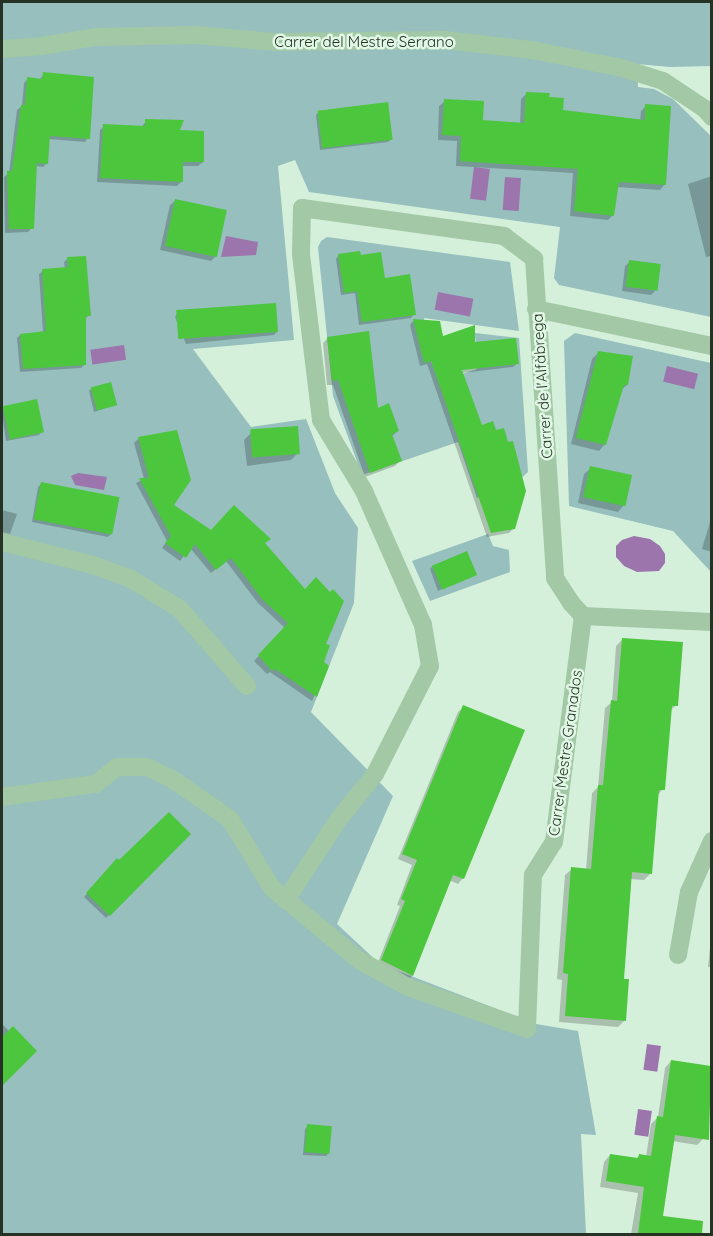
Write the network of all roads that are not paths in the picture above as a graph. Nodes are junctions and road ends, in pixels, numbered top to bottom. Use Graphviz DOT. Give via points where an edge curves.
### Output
graph roads {
  1 [pos="2,49"];
  2 [pos="711,117"];
  3 [pos="536,309"];
  4 [pos="711,346"];
  5 [pos="2,542"];
  6 [pos="583,616"];
  7 [pos="711,622"];
  8 [pos="247,686"];
  9 [pos="2,797"];
  10 [pos="711,841"];
  11 [pos="286,900"];
  12 [pos="678,955"];
  1 -- 2 [label="street, Carrer del Mestre Serrano" via="96,37 195,35 274,42 445,40 532,50 622,68 663,81"];
  3 -- 4 [label="street"];
  3 -- 6 [label="street, Carrer de l'Alfàbrega" via="555,578"];
  3 -- 11 [label="street, Carrer de l'Alfàbrega" via="534,259 504,236 302,208 301,254 321,420 364,491 423,625 429,666 375,774 338,820"];
  5 -- 8 [label="street" via="131,579 180,609"];
  6 -- 7 [label="street"];
  6 -- 11 [label="street, Carrer Mestre Granados" via="554,842 533,875 527,1029 408,987 359,960"];
  9 -- 11 [label="street" via="96,784 117,767 147,767 172,779 230,819 272,888"];
  10 -- 12 [label="street" via="689,892"];
}
